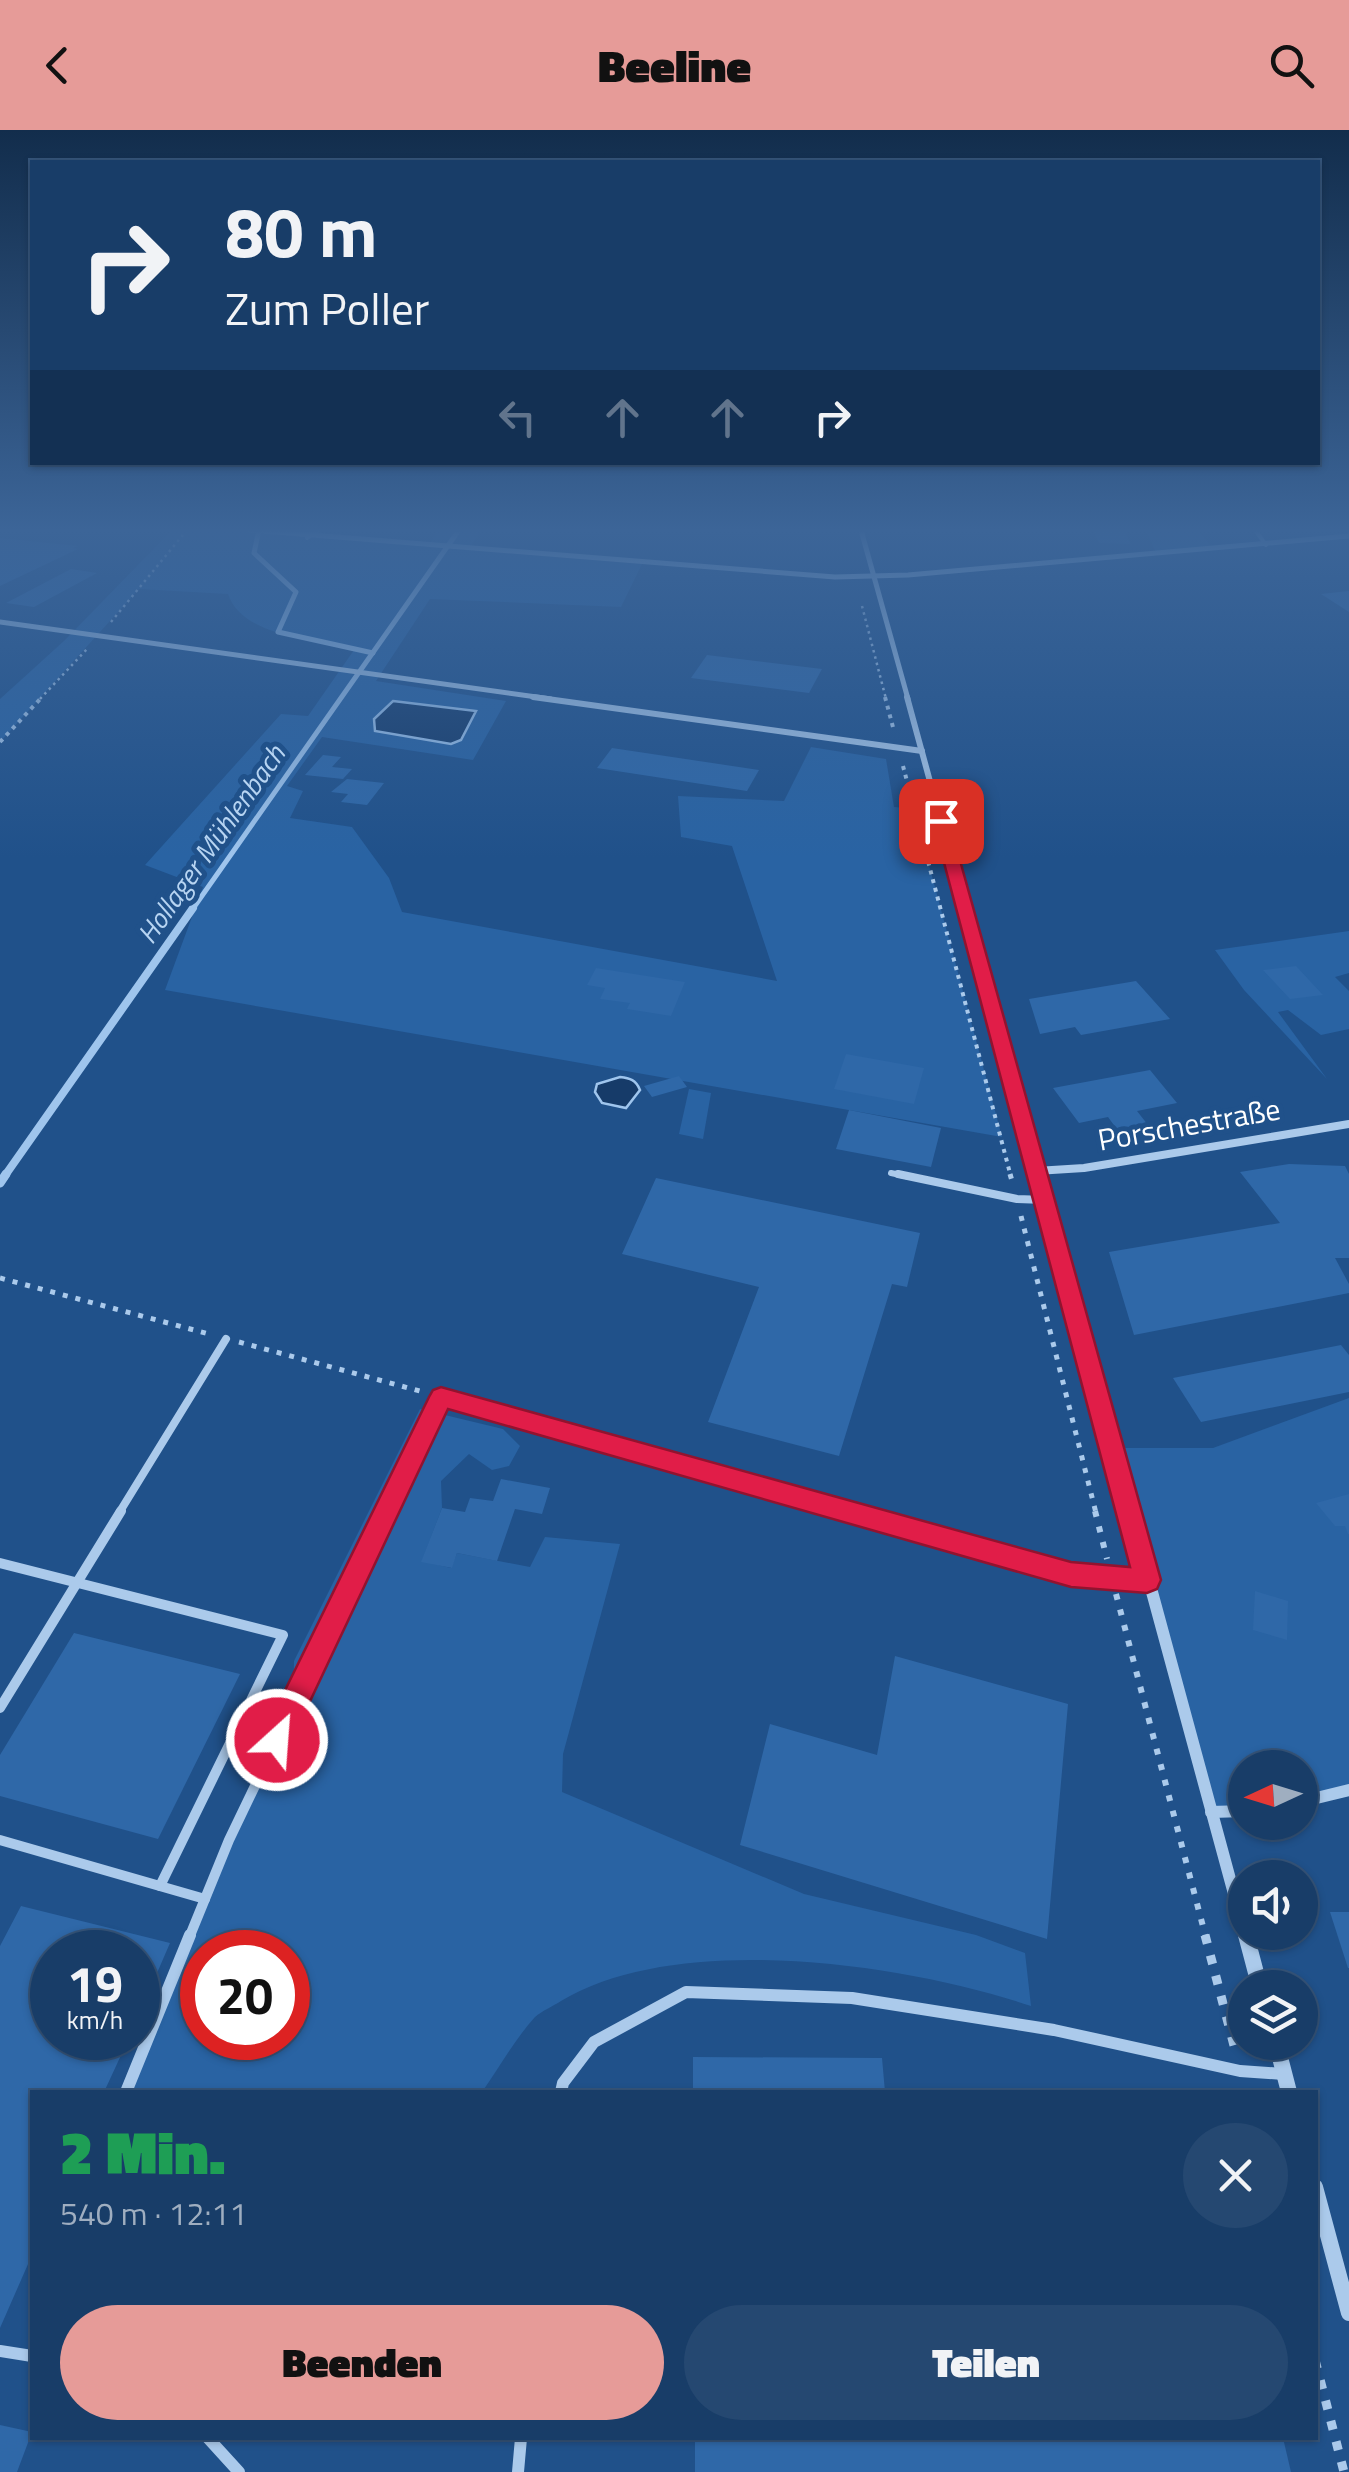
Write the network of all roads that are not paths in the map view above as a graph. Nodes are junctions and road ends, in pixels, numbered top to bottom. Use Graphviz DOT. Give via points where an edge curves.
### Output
graph roads {
  1 [pos="121,639"];
  2 [pos="893,639"];
  3 [pos="922,751"];
  4 [pos="1349,1124"];
  5 [pos="1036,1171"];
  6 [pos="892,1173"];
  7 [pos="1045,1200"];
  8 [pos="226,1339"];
  9 [pos="441,1397"];
  10 [pos="0,1563"];
  11 [pos="1147,1580"];
  12 [pos="78,1581"];
  13 [pos="0,1708"];
  14 [pos="1349,1790"];
  15 [pos="1318,1798"];
  16 [pos="1211,1812"];
  17 [pos="1228,1812"];
  18 [pos="0,1840"];
  19 [pos="160,1886"];
  20 [pos="205,1899"];
  21 [pos="1255,1970"];
  22 [pos="1280,2060"];
  23 [pos="1284,2074"];
  24 [pos="127,2090"];
  25 [pos="561,2090"];
  26 [pos="1289,2090"];
  27 [pos="1318,2198"];
  28 [pos="1349,2313"];
  29 [pos="0,2351"];
  30 [pos="30,2356"];
  31 [pos="213,2440"];
  32 [pos="521,2440"];
  33 [pos="239,2472"];
  34 [pos="518,2472"];
  1 -- 3 [label="street"];
  2 -- 3 [label="street"];
  3 -- 5 [label="street"];
  4 -- 5 [label="street, Porschestraße"];
  5 -- 7 [label="street"];
  6 -- 7 [label="lane"];
  7 -- 11 [label="street"];
  8 -- 12 [label="lane"];
  9 -- 11 [label="street" via="1071,1574"];
  9 -- 20 [label="lane"];
  10 -- 12 [label="lane"];
  11 -- 16 [label="street"];
  12 -- 13 [label="lane"];
  12 -- 19 [label="lane" via="283,1635"];
  14 -- 15 [label="street"];
  16 -- 17 [label="street"];
  16 -- 21 [label="street"];
  18 -- 19 [label="lane"];
  19 -- 20 [label="lane"];
  20 -- 24 [label="lane"];
  22 -- 23 [label="street"];
  23 -- 25 [label="lane" via="852,1998 686,1992 594,2042"];
  23 -- 26 [label="street"];
  27 -- 28 [label="street"];
  29 -- 30 [label="lane"];
  31 -- 33 [label="lane"];
  32 -- 34 [label="lane"];
}
